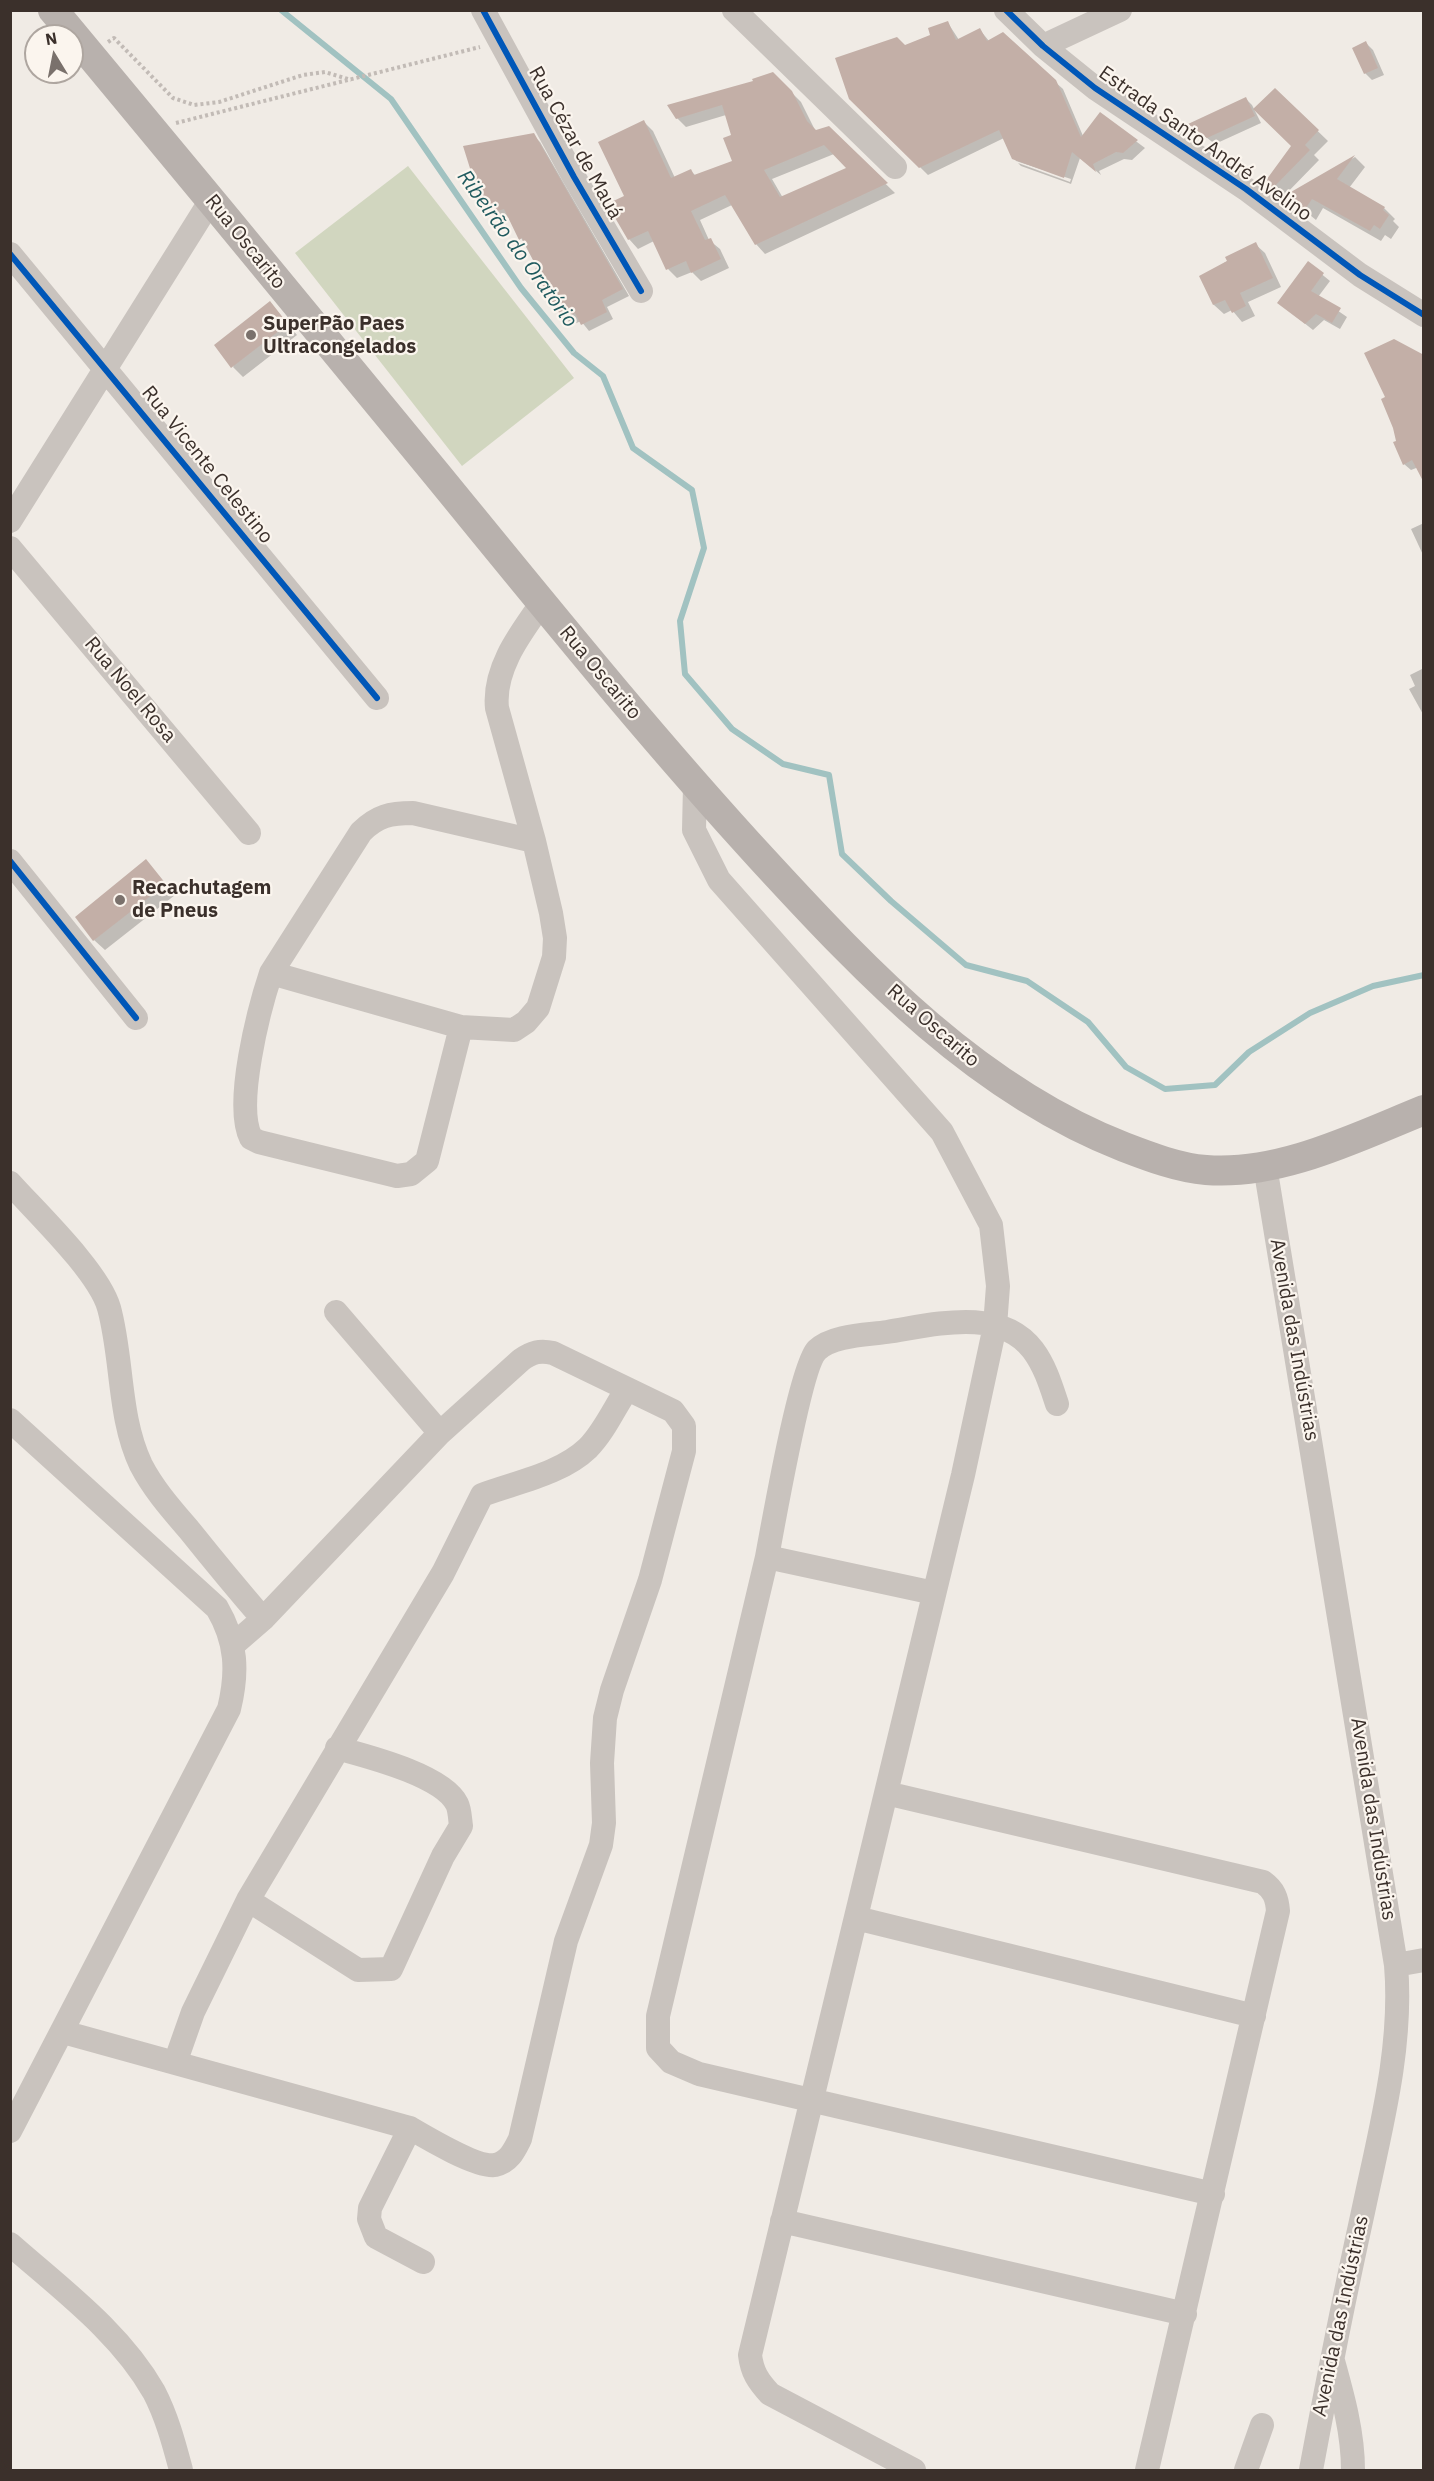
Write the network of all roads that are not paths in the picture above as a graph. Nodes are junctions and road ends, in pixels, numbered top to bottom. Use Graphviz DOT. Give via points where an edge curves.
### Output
graph roads {
  1 [pos="53,10"];
  2 [pos="483,10"];
  3 [pos="734,10"];
  4 [pos="1006,10"];
  5 [pos="1120,10"];
  6 [pos="1043,46"];
  7 [pos="895,167"];
  8 [pos="211,200"];
  9 [pos="10,254"];
  10 [pos="641,291"];
  11 [pos="1424,315"];
  12 [pos="106,368"];
  13 [pos="10,521"];
  14 [pos="10,548"];
  15 [pos="542,603"];
  16 [pos="377,698"];
  17 [pos="695,786"];
  18 [pos="249,833"];
  19 [pos="534,841"];
  20 [pos="10,861"];
  21 [pos="271,973"];
  22 [pos="136,1018"];
  23 [pos="461,1027"];
  24 [pos="1424,1110"];
  25 [pos="1264,1166"];
  26 [pos="10,1183"];
  27 [pos="336,1312"];
  28 [pos="994,1326"];
  29 [pos="627,1389"];
  30 [pos="1057,1404"];
  31 [pos="10,1420"];
  32 [pos="440,1433"];
  33 [pos="767,1557"];
  34 [pos="934,1593"];
  35 [pos="262,1619"];
  36 [pos="233,1645"];
  37 [pos="337,1748"];
  38 [pos="886,1793"];
  39 [pos="248,1900"];
  40 [pos="856,1918"];
  41 [pos="1424,1960"];
  42 [pos="1396,1965"];
  43 [pos="1254,2016"];
  44 [pos="63,2032"];
  45 [pos="175,2063"];
  46 [pos="812,2102"];
  47 [pos="410,2128"];
  48 [pos="10,2131"];
  49 [pos="1213,2194"];
  50 [pos="782,2221"];
  51 [pos="10,2244"];
  52 [pos="423,2262"];
  53 [pos="1185,2314"];
  54 [pos="1332,2356"];
  55 [pos="1262,2425"];
  56 [pos="181,2470"];
  57 [pos="914,2470"];
  58 [pos="1147,2470"];
  59 [pos="1246,2470"];
  60 [pos="1311,2470"];
  61 [pos="1353,2470"];
  1 -- 8 [label="main road, Rua Oscarito"];
  2 -- 10 [label="street, Rua Cézar de Mauá"];
  3 -- 7 [label="street"];
  4 -- 6 [label="street, Estrada Santo André Avelino"];
  5 -- 6 [label="street"];
  6 -- 11 [label="street, Estrada Santo André Avelino" via="1095,88"];
  8 -- 12 [label="street"];
  8 -- 15 [label="main road, Rua Oscarito"];
  9 -- 12 [label="street, Rua Vicente Celestino"];
  12 -- 13 [label="street"];
  12 -- 16 [label="street, Rua Vicente Celestino"];
  14 -- 18 [label="street, Rua Noel Rosa"];
  15 -- 17 [label="main road, Rua Oscarito"];
  15 -- 19 [label="street" via="519,637 499,677 496,693"];
  17 -- 25 [label="main road, Rua Oscarito" via="856,958 932,1031 1008,1088 1068,1124 1154,1159 1206,1170"];
  17 -- 28 [label="street" via="694,830 719,880 942,1132 991,1225 998,1286"];
  19 -- 21 [label="street" via="413,813 392,813 375,819 361,832"];
  19 -- 23 [label="street" via="555,938 554,957 538,1008 514,1030"];
  20 -- 22 [label="street"];
  21 -- 23 [label="street"];
  21 -- 23 [label="street" via="248,1076 244,1114 251,1138 259,1142 397,1176 420,1168 427,1161"];
  24 -- 25 [label="main road, Rua Oscarito" via="1310,1155"];
  25 -- 42 [label="street, Avenida das Indústrias"];
  26 -- 35 [label="street" via="83,1266 104,1296 131,1431 142,1465 158,1492"];
  27 -- 32 [label="street"];
  28 -- 30 [label="street" via="1033,1349"];
  28 -- 33 [label="street" via="959,1321 850,1337 816,1350 790,1441"];
  28 -- 34 [label="street"];
  29 -- 32 [label="street" via="553,1353 536,1352 521,1360"];
  29 -- 37 [label="street" via="589,1447 556,1471 482,1495 442,1573"];
  29 -- 47 [label="street" via="678,1416 684,1426 684,1451 653,1570 605,1718 601,1845 567,1941 520,2139 505,2161 490,2165 453,2152"];
  31 -- 36 [label="street" via="217,1608"];
  32 -- 35 [label="street"];
  33 -- 34 [label="street"];
  33 -- 46 [label="street" via="656,2037 663,2056 699,2074"];
  34 -- 38 [label="street"];
  35 -- 36 [label="street"];
  36 -- 44 [label="street" via="236,1675 229,1709"];
  37 -- 39 [label="street"];
  37 -- 39 [label="street" via="401,1766 443,1790 457,1803 461,1826 391,1969 358,1970"];
  38 -- 40 [label="street"];
  38 -- 43 [label="street" via="1263,1882 1275,1895 1278,1911"];
  39 -- 45 [label="street" via="193,2012"];
  40 -- 43 [label="street"];
  40 -- 46 [label="street"];
  41 -- 42 [label="street"];
  42 -- 54 [label="street, Avenida das Indústrias" via="1396,2043"];
  43 -- 49 [label="street"];
  44 -- 45 [label="street"];
  44 -- 48 [label="street"];
  45 -- 47 [label="street"];
  46 -- 49 [label="street"];
  46 -- 50 [label="street"];
  47 -- 52 [label="street" via="370,2208 369,2219 376,2237"];
  49 -- 53 [label="street"];
  50 -- 53 [label="street"];
  50 -- 57 [label="street" via="752,2342 752,2370 758,2382 770,2394"];
  51 -- 56 [label="street" via="113,2336 130,2356 154,2393"];
  53 -- 58 [label="street"];
  54 -- 60 [label="street, Avenida das Indústrias"];
  54 -- 61 [label="street" via="1346,2409"];
  55 -- 59 [label="street"];
}
